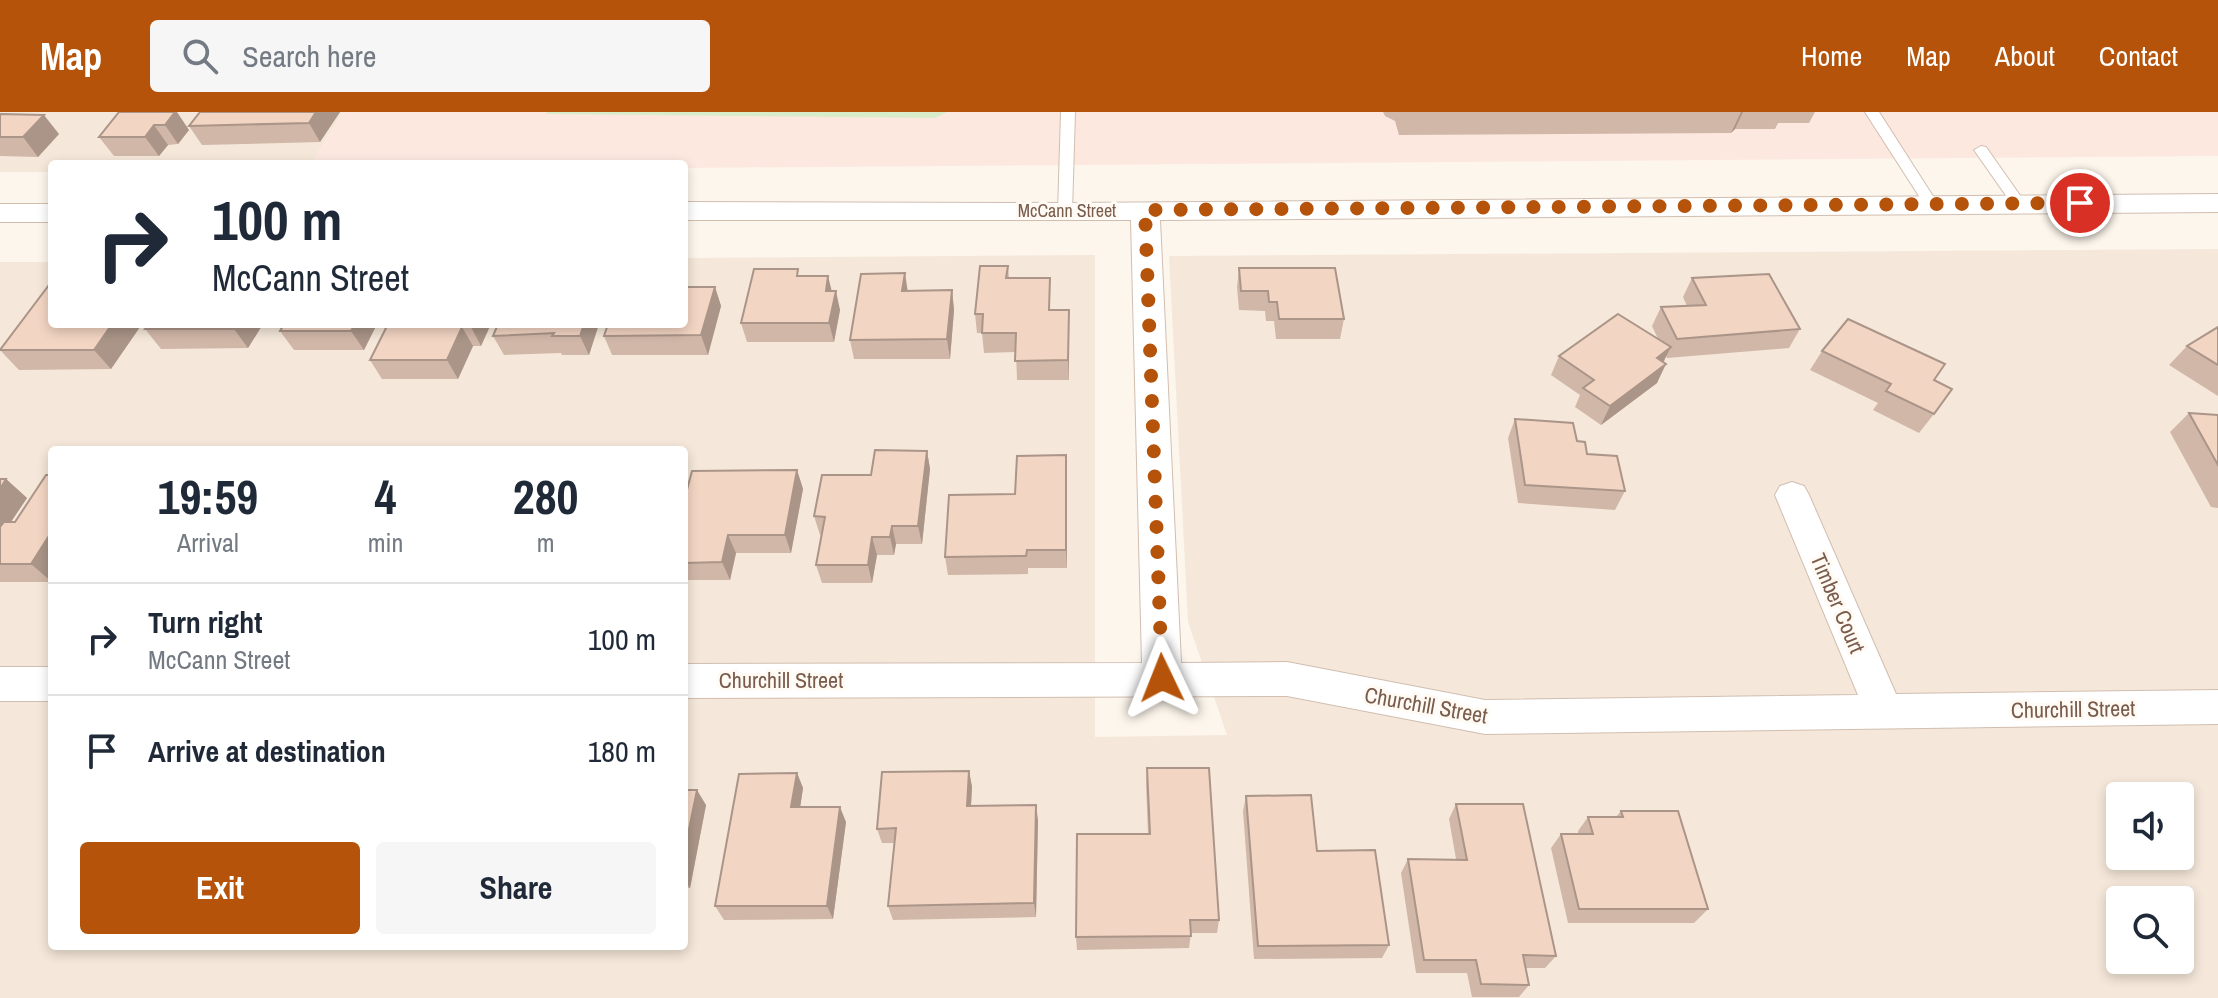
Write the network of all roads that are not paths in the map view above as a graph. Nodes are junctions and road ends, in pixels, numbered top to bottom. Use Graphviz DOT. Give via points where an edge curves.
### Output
graph roads {
  1 [pos="1068,112"];
  2 [pos="1872,112"];
  3 [pos="1981,150"];
  4 [pos="2218,203"];
  5 [pos="1931,204"];
  6 [pos="2019,204"];
  7 [pos="1145,210"];
  8 [pos="688,211"];
  9 [pos="1065,212"];
  10 [pos="0,213"];
  11 [pos="48,213"];
  12 [pos="1792,495"];
  13 [pos="1162,678"];
  14 [pos="688,681"];
  15 [pos="0,684"];
  16 [pos="48,684"];
  17 [pos="2218,707"];
  18 [pos="1884,711"];
  1 -- 9 [label="lane"];
  2 -- 5 [label="lane"];
  3 -- 6 [label="lane"];
  4 -- 6 [label="street, McCann Street"];
  5 -- 6 [label="street, McCann Street"];
  5 -- 7 [label="street, McCann Street"];
  7 -- 9 [label="street, McCann Street"];
  7 -- 13 [label="street"];
  8 -- 9 [label="street, McCann Street"];
  10 -- 11 [label="street"];
  12 -- 18 [label="street, Timber Court"];
  13 -- 14 [label="street, Churchill Street"];
  13 -- 18 [label="street, Churchill Street" via="1287,679 1485,717"];
  15 -- 16 [label="street"];
  17 -- 18 [label="street, Churchill Street"];
}
